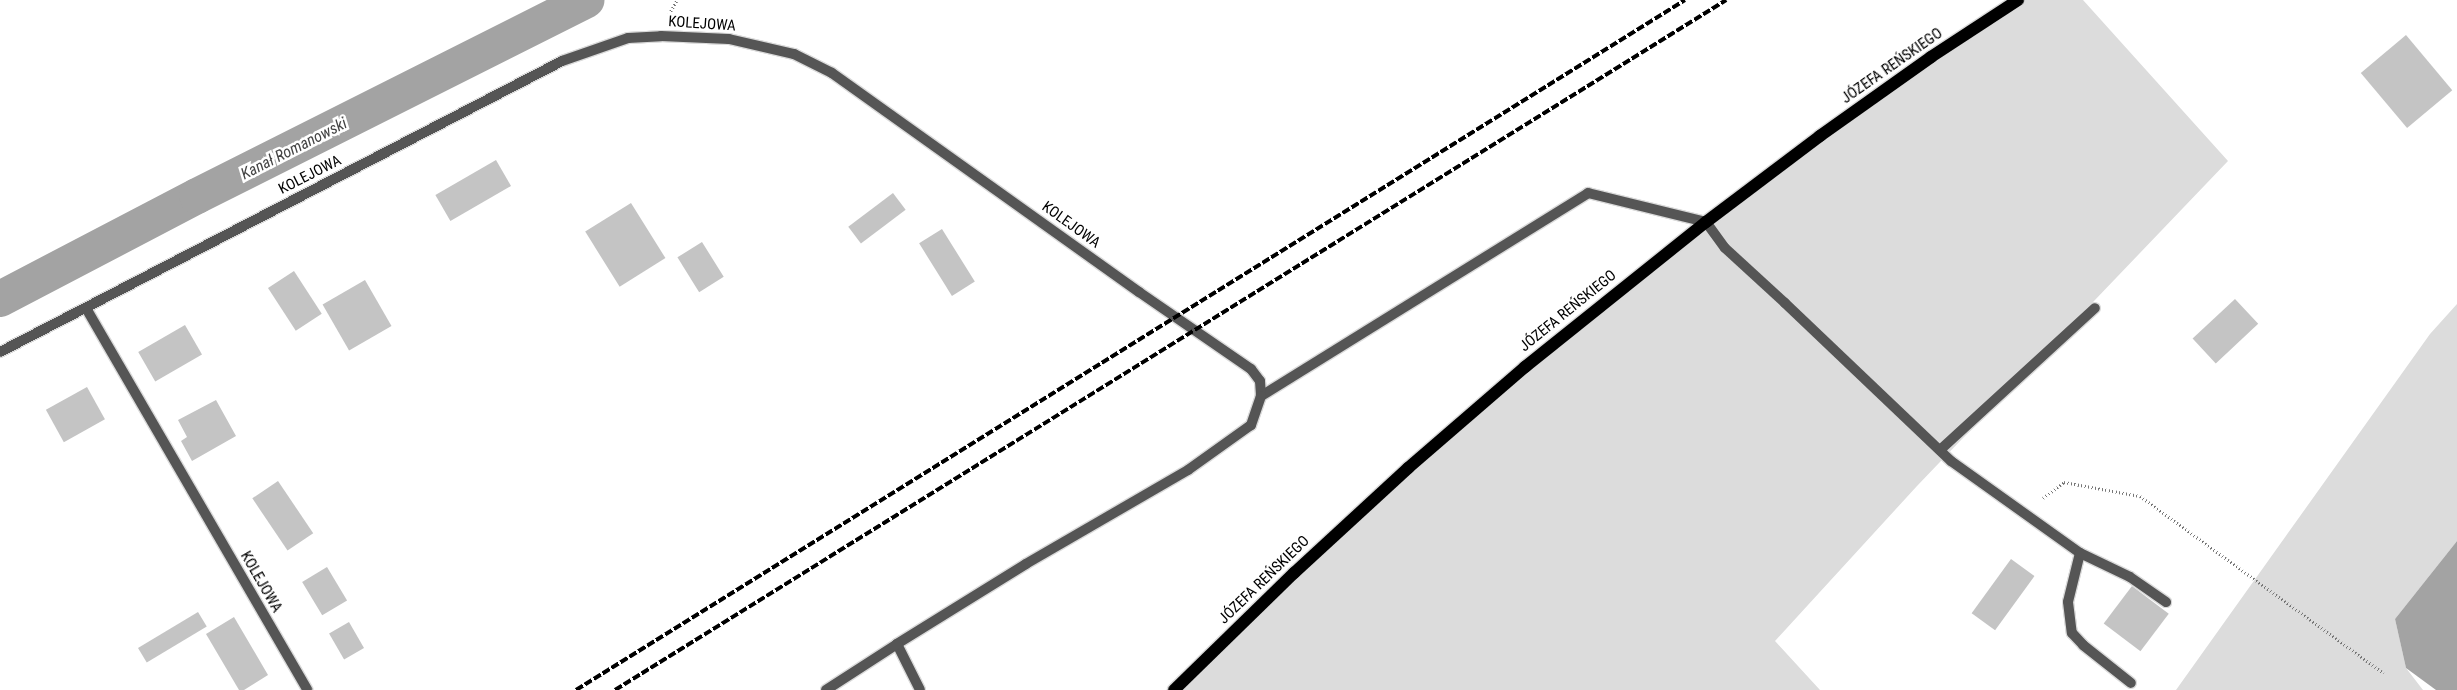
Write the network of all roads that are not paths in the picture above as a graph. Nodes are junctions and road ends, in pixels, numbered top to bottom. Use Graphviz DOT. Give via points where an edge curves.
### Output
graph roads {
  1 [pos="2018,0"];
  2 [pos="1706,222"];
  3 [pos="86,308"];
  4 [pos="2095,308"];
  5 [pos="0,352"];
  6 [pos="1261,396"];
  7 [pos="1940,450"];
  8 [pos="2080,552"];
  9 [pos="2166,602"];
  10 [pos="897,644"];
  11 [pos="2131,683"];
  12 [pos="307,690"];
  13 [pos="826,690"];
  14 [pos="920,690"];
  15 [pos="1174,690"];
  1 -- 2 [label="main road, JÓZEFA REŃSKIEGO" via="1931,57"];
  2 -- 6 [label="street" via="1588,193"];
  2 -- 7 [label="street" via="1725,248"];
  2 -- 15 [label="main road, JÓZEFA REŃSKIEGO" via="1525,367 1408,468"];
  3 -- 5 [label="street, KOLEJOWA"];
  3 -- 6 [label="street, KOLEJOWA" via="562,61 628,38 728,39 794,54 832,72 1252,369 1260,381"];
  3 -- 12 [label="street, KOLEJOWA"];
  4 -- 7 [label="street"];
  6 -- 10 [label="street" via="1251,425 1188,470"];
  7 -- 8 [label="street" via="2022,514"];
  8 -- 9 [label="street" via="2130,577"];
  8 -- 11 [label="street" via="2068,602 2072,633"];
  10 -- 13 [label="street"];
  10 -- 14 [label="street"];
}
